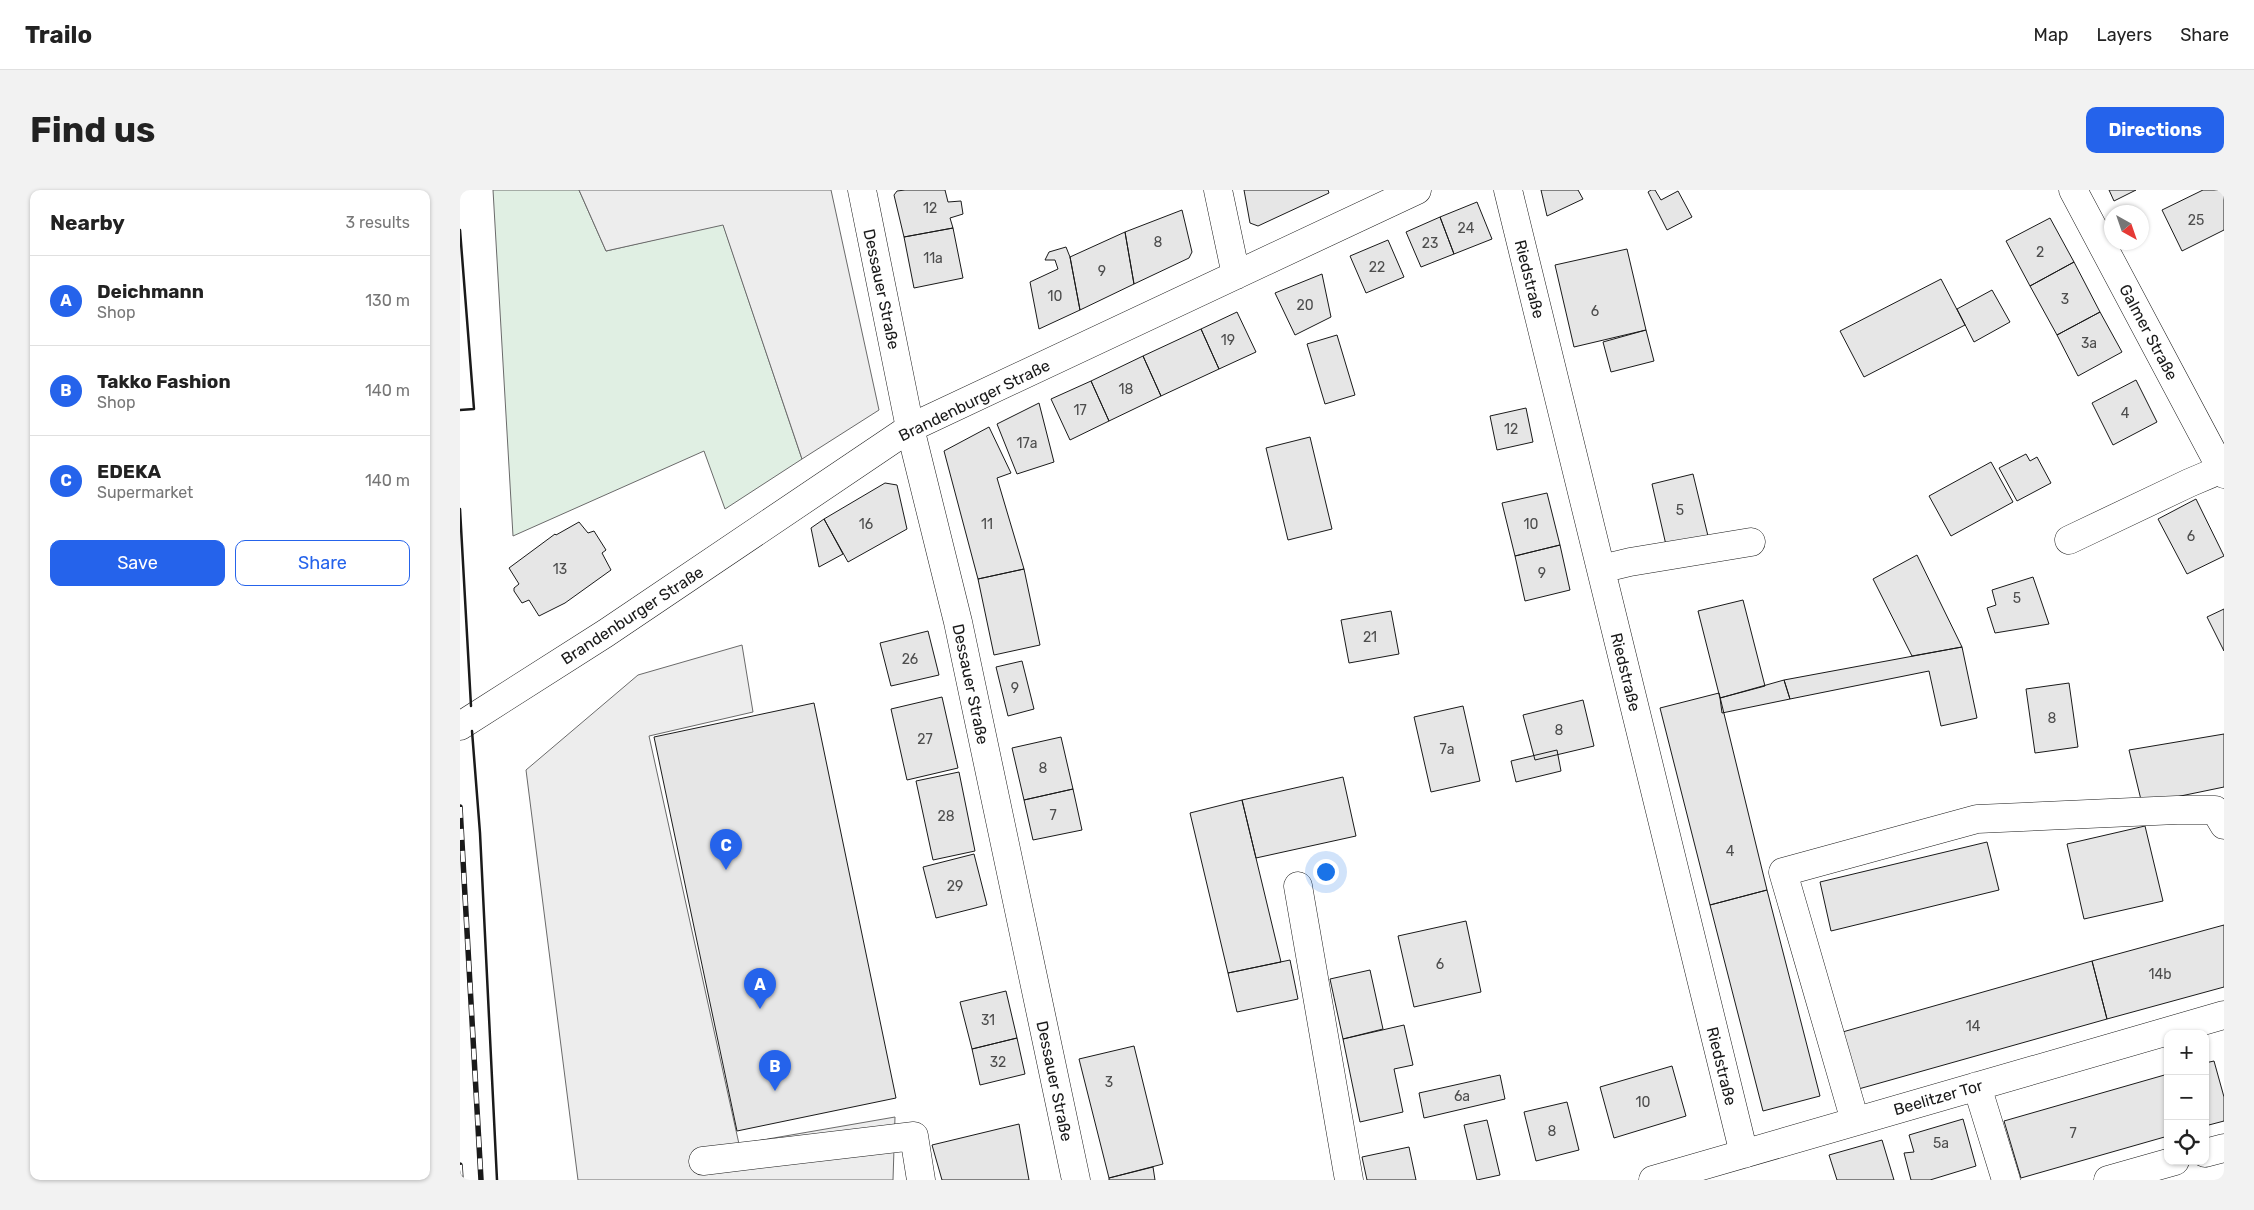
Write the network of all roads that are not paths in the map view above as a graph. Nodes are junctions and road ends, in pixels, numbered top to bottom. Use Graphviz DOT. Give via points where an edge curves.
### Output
graph roads {
  1 [pos="862,190"];
  2 [pos="1218,190"];
  3 [pos="1417,190"];
  4 [pos="1508,190"];
  5 [pos="2073,190"];
  6 [pos="1236,275"];
  7 [pos="910,428"];
  8 [pos="2223,472"];
  9 [pos="2069,540"];
  10 [pos="1751,542"];
  11 [pos="1601,569"];
  12 [pos="460,726"];
  13 [pos="2224,825"];
  14 [pos="1298,886"];
  15 [pos="2223,1020"];
  16 [pos="1977,1086"];
  17 [pos="1855,1121"];
  18 [pos="2224,1148"];
  19 [pos="2209,1152"];
  20 [pos="1744,1154"];
  21 [pos="703,1161"];
  22 [pos="2164,1164"];
  23 [pos="922,1180"];
  24 [pos="1076,1180"];
  25 [pos="1349,1180"];
  26 [pos="1653,1180"];
  27 [pos="2006,1180"];
  28 [pos="2108,1180"];
  1 -- 7 [label="street, Dessauer Straße"];
  2 -- 6 [label="street"];
  3 -- 6 [label="street, Brandenburger Straße"];
  4 -- 11 [label="street, Riedstraße"];
  5 -- 8 [label="street, Galmer Straße"];
  6 -- 7 [label="street, Brandenburger Straße"];
  7 -- 12 [label="street, Brandenburger Straße" via="606,633"];
  7 -- 24 [label="street, Dessauer Straße" via="958,622"];
  8 -- 9 [label="street" via="2189,483"];
  10 -- 11 [label="street"];
  11 -- 20 [label="street, Riedstraße"];
  13 -- 17 [label="street" via="2215,810 1977,820 1783,872"];
  14 -- 25 [label="street"];
  15 -- 16 [label="street, Beelitzer Tor"];
  16 -- 17 [label="street, Beelitzer Tor"];
  16 -- 27 [label="street"];
  17 -- 20 [label="street, Beelitzer Tor"];
  18 -- 19 [label="street"];
  20 -- 26 [label="street, Beelitzer Tor"];
  21 -- 23 [label="street" via="914,1136"];
  22 -- 28 [label="street"];
}
